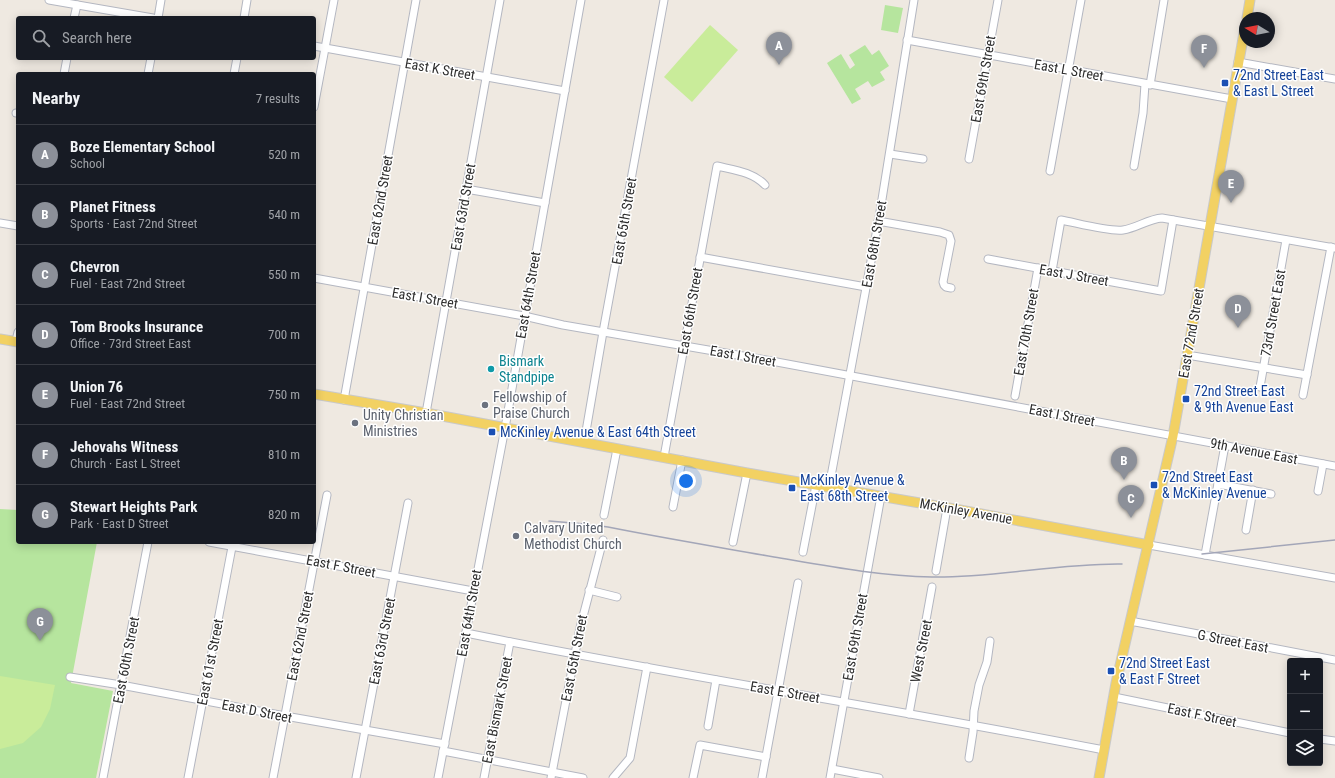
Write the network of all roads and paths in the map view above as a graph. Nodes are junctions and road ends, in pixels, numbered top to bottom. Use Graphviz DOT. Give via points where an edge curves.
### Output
graph roads {
  1 [pos="49,0"];
  2 [pos="162,0"];
  3 [pos="247,0"];
  4 [pos="334,0"];
  5 [pos="416,0"];
  6 [pos="500,0"];
  7 [pos="582,0"];
  8 [pos="664,0"];
  9 [pos="914,0"];
  10 [pos="998,0"];
  11 [pos="1081,0"];
  12 [pos="1164,0"];
  13 [pos="1250,0"];
  14 [pos="77,5"];
  15 [pos="1248,12"];
  16 [pos="74,16"];
  17 [pos="141,16"];
  18 [pos="158,16"];
  19 [pos="244,16"];
  20 [pos="907,40"];
  21 [pos="316,46"];
  22 [pos="324,48"];
  23 [pos="1241,48"];
  24 [pos="988,55"];
  25 [pos="67,60"];
  26 [pos="151,60"];
  27 [pos="237,60"];
  28 [pos="405,62"];
  29 [pos="1238,62"];
  30 [pos="1069,70"];
  31 [pos="64,72"];
  32 [pos="148,72"];
  33 [pos="234,72"];
  34 [pos="485,77"];
  35 [pos="1335,79"];
  36 [pos="1148,84"];
  37 [pos="565,91"];
  38 [pos="316,95"];
  39 [pos="1232,99"];
  40 [pos="890,154"];
  41 [pos="923,159"];
  42 [pos="969,159"];
  43 [pos="1134,166"];
  44 [pos="1050,171"];
  45 [pos="765,185"];
  46 [pos="466,189"];
  47 [pos="545,203"];
  48 [pos="1173,220"];
  49 [pos="878,221"];
  50 [pos="0,223"];
  51 [pos="16,226"];
  52 [pos="1210,226"];
  53 [pos="1286,240"];
  54 [pos="1333,248"];
  55 [pos="700,257"];
  56 [pos="988,259"];
  57 [pos="1038,268"];
  58 [pos="1052,271"];
  59 [pos="316,278"];
  60 [pos="365,287"];
  61 [pos="866,287"];
  62 [pos="951,288"];
  63 [pos="446,302"];
  64 [pos="524,316"];
  65 [pos="603,332"];
  66 [pos="0,339"];
  67 [pos="16,342"];
  68 [pos="684,346"];
  69 [pos="1187,355"];
  70 [pos="1263,368"];
  71 [pos="849,376"];
  72 [pos="1307,376"];
  73 [pos="1260,387"];
  74 [pos="316,394"];
  75 [pos="1303,395"];
  76 [pos="1015,396"];
  77 [pos="344,400"];
  78 [pos="426,413"];
  79 [pos="505,428"];
  80 [pos="1173,436"];
  81 [pos="584,443"];
  82 [pos="1225,445"];
  83 [pos="617,449"];
  84 [pos="664,457"];
  85 [pos="682,460"];
  86 [pos="1323,464"];
  87 [pos="1335,466"];
  88 [pos="747,473"];
  89 [pos="1218,484"];
  90 [pos="816,485"];
  91 [pos="829,487"];
  92 [pos="1253,490"];
  93 [pos="1318,491"];
  94 [pos="1271,494"];
  95 [pos="327,495"];
  96 [pos="881,496"];
  97 [pos="408,503"];
  98 [pos="673,506"];
  99 [pos="947,508"];
  100 [pos="604,515"];
  101 [pos="1246,530"];
  102 [pos="603,540"];
  103 [pos="733,542"];
  104 [pos="148,544"];
  105 [pos="218,544"];
  106 [pos="1148,545"];
  107 [pos="232,547"];
  108 [pos="803,552"];
  109 [pos="1205,555"];
  110 [pos="314,561"];
  111 [pos="936,571"];
  112 [pos="394,577"];
  113 [pos="1335,578"];
  114 [pos="798,583"];
  115 [pos="932,587"];
  116 [pos="590,590"];
  117 [pos="474,591"];
  118 [pos="617,597"];
  119 [pos="1130,621"];
  120 [pos="466,633"];
  121 [pos="990,641"];
  122 [pos="510,642"];
  123 [pos="575,655"];
  124 [pos="1335,660"];
  125 [pos="648,667"];
  126 [pos="70,677"];
  127 [pos="716,680"];
  128 [pos="121,685"];
  129 [pos="778,691"];
  130 [pos="1114,697"];
  131 [pos="203,700"];
  132 [pos="843,703"];
  133 [pos="909,714"];
  134 [pos="285,716"];
  135 [pos="972,725"];
  136 [pos="708,726"];
  137 [pos="365,730"];
  138 [pos="1287,732"];
  139 [pos="1323,739"];
  140 [pos="1335,741"];
  141 [pos="444,748"];
  142 [pos="1104,750"];
  143 [pos="766,757"];
  144 [pos="969,758"];
  145 [pos="487,760"];
  146 [pos="832,769"];
  147 [pos="551,775"];
  148 [pos="103,778"];
  149 [pos="188,778"];
  150 [pos="273,778"];
  151 [pos="356,778"];
  152 [pos="438,778"];
  153 [pos="484,778"];
  154 [pos="583,778"];
  155 [pos="613,778"];
  156 [pos="693,778"];
  157 [pos="762,778"];
  158 [pos="830,778"];
  159 [pos="879,778"];
  160 [pos="1101,778"];
  1 -- 14 [label="street"];
  2 -- 18 [label="street"];
  3 -- 19 [label="street"];
  4 -- 22 [label="street"];
  5 -- 28 [label="street, East 62nd Street"];
  6 -- 34 [label="street, East 63rd Street"];
  7 -- 37 [label="street, East 64th Street"];
  8 -- 65 [label="street, East 65th Street"];
  9 -- 20 [label="street, East 68th Street"];
  10 -- 24 [label="street, East 69th Street"];
  11 -- 30 [label="street"];
  12 -- 36 [label="street"];
  13 -- 15 [label="main road"];
  14 -- 16 [label="street"];
  14 -- 17 [label="street"];
  20 -- 24 [label="street, East L Street"];
  20 -- 40 [label="street, East 68th Street"];
  21 -- 22 [label="street, East K Street"];
  22 -- 28 [label="street, East K Street"];
  22 -- 38 [label="street"];
  23 -- 29 [label="main road, East 72nd Street"];
  24 -- 30 [label="street, East L Street"];
  24 -- 42 [label="street, East 69th Street"];
  25 -- 31 [label="street"];
  26 -- 32 [label="street"];
  27 -- 33 [label="street"];
  28 -- 34 [label="street, East K Street"];
  28 -- 60 [label="street, East 62nd Street"];
  29 -- 35 [label="street"];
  29 -- 39 [label="main road, East 72nd Street"];
  30 -- 36 [label="street, East L Street"];
  30 -- 44 [label="street"];
  34 -- 37 [label="street, East K Street"];
  34 -- 46 [label="street, East 63rd Street"];
  36 -- 39 [label="street, East L Street"];
  36 -- 43 [label="street"];
  37 -- 47 [label="street, East 64th Street"];
  39 -- 52 [label="main road, East 72nd Street"];
  40 -- 41 [label="street"];
  40 -- 49 [label="street, East 68th Street"];
  45 -- 55 [label="street, East 66th Street" via="751,175 717,166"];
  46 -- 47 [label="street"];
  46 -- 63 [label="street, East 63rd Street"];
  47 -- 64 [label="street, East 64th Street"];
  48 -- 52 [label="street"];
  48 -- 58 [label="street" via="1156,219 1128,229 1117,230 1061,220"];
  48 -- 58 [label="street, East J Street" via="1161,291"];
  49 -- 61 [label="street, East 68th Street"];
  49 -- 62 [label="street" via="949,235 951,241 943,282 946,287"];
  50 -- 51 [label="street"];
  52 -- 53 [label="street"];
  52 -- 69 [label="main road, East 72nd Street"];
  53 -- 54 [label="street"];
  53 -- 70 [label="street, 73rd Street East"];
  54 -- 72 [label="street"];
  55 -- 61 [label="street"];
  55 -- 68 [label="street, East 66th Street"];
  56 -- 57 [label="street, East J Street"];
  57 -- 58 [label="street, East J Street"];
  57 -- 76 [label="street, East 70th Street"];
  59 -- 60 [label="street, East I Street"];
  60 -- 63 [label="street, East I Street"];
  60 -- 77 [label="street, East 62nd Street"];
  61 -- 71 [label="street, East 68th Street"];
  63 -- 64 [label="street, East I Street"];
  63 -- 78 [label="street, East 63rd Street"];
  64 -- 65 [label="street, East I Street"];
  64 -- 79 [label="street, East 64th Street"];
  65 -- 68 [label="street, East I Street"];
  65 -- 81 [label="street, East 65th Street"];
  66 -- 67 [label="main road"];
  68 -- 71 [label="street, East I Street"];
  68 -- 84 [label="street, East 66th Street"];
  69 -- 70 [label="street"];
  69 -- 80 [label="main road, East 72nd Street"];
  70 -- 72 [label="street"];
  70 -- 73 [label="street, 73rd Street East"];
  71 -- 80 [label="street, East I Street"];
  71 -- 91 [label="street, East 68th Street"];
  72 -- 75 [label="street"];
  74 -- 77 [label="main road, McKinley Avenue"];
  77 -- 78 [label="main road, McKinley Avenue"];
  78 -- 79 [label="main road, McKinley Avenue"];
  79 -- 81 [label="main road, McKinley Avenue"];
  79 -- 117 [label="street, East 64th Street"];
  80 -- 82 [label="street, 9th Avenue East"];
  80 -- 106 [label="main road, East 72nd Street"];
  81 -- 83 [label="main road, McKinley Avenue"];
  82 -- 86 [label="street, 9th Avenue East"];
  82 -- 89 [label="street"];
  83 -- 84 [label="main road, McKinley Avenue"];
  83 -- 100 [label="street"];
  84 -- 85 [label="main road, McKinley Avenue"];
  85 -- 88 [label="main road, McKinley Avenue"];
  85 -- 98 [label="street"];
  86 -- 87 [label="street, 9th Avenue East"];
  86 -- 93 [label="street"];
  88 -- 90 [label="main road, McKinley Avenue"];
  88 -- 103 [label="street"];
  89 -- 92 [label="street"];
  89 -- 109 [label="street"];
  90 -- 91 [label="main road, McKinley Avenue"];
  90 -- 108 [label="street"];
  91 -- 96 [label="main road, McKinley Avenue"];
  92 -- 94 [label="street"];
  92 -- 101 [label="street"];
  95 -- 110 [label="street, East 62nd Street"];
  96 -- 99 [label="main road, McKinley Avenue"];
  96 -- 132 [label="street, East 69th Street"];
  97 -- 112 [label="street, East 63rd Street"];
  99 -- 106 [label="main road, McKinley Avenue"];
  99 -- 111 [label="street"];
  102 -- 116 [label="street, East 65th Street"];
  104 -- 128 [label="street, East 60th Street"];
  105 -- 107 [label="street, East F Street"];
  106 -- 109 [label="street, McKinley Avenue"];
  106 -- 119 [label="main road, East 72nd Street"];
  107 -- 110 [label="street, East F Street"];
  107 -- 131 [label="street, East 61st Street"];
  109 -- 113 [label="street, McKinley Avenue"];
  110 -- 112 [label="street, East F Street"];
  110 -- 134 [label="street, East 62nd Street"];
  112 -- 117 [label="street, East F Street"];
  112 -- 137 [label="street, East 63rd Street"];
  114 -- 129 [label="street"];
  115 -- 133 [label="street, West Street"];
  116 -- 118 [label="street"];
  116 -- 123 [label="street, East 65th Street"];
  117 -- 120 [label="street, East 64th Street"];
  119 -- 124 [label="street, G Street East"];
  119 -- 130 [label="main road, East 72nd Street"];
  120 -- 122 [label="street, East E Street"];
  120 -- 141 [label="street, East 64th Street"];
  121 -- 135 [label="street"];
  122 -- 123 [label="street, East E Street"];
  122 -- 145 [label="street, East Bismark Street"];
  123 -- 125 [label="street, East E Street"];
  123 -- 147 [label="street, East 65th Street"];
  125 -- 127 [label="street, East E Street"];
  125 -- 155 [label="street" via="630,758"];
  126 -- 128 [label="street, East D Street"];
  127 -- 129 [label="street, East E Street"];
  127 -- 136 [label="street"];
  128 -- 131 [label="street, East D Street"];
  128 -- 148 [label="street, East 60th Street"];
  129 -- 132 [label="street, East E Street"];
  129 -- 143 [label="street"];
  130 -- 138 [label="street, East F Street"];
  130 -- 142 [label="main road, East 72nd Street"];
  131 -- 134 [label="street, East D Street"];
  131 -- 149 [label="street, East 61st Street"];
  132 -- 133 [label="street, East E Street"];
  132 -- 146 [label="street, East 69th Street"];
  133 -- 135 [label="street, East E Street"];
  134 -- 137 [label="street, East D Street"];
  134 -- 150 [label="street, East 62nd Street"];
  135 -- 142 [label="street, East E Street"];
  135 -- 144 [label="street"];
  137 -- 141 [label="street, East D Street"];
  137 -- 151 [label="street, East 63rd Street"];
  139 -- 140 [label="street"];
  141 -- 145 [label="street, East D Street"];
  141 -- 152 [label="street, East 64th Street"];
  142 -- 160 [label="main road, East 72nd Street"];
  143 -- 156 [label="street" via="700,745"];
  143 -- 157 [label="street"];
  145 -- 147 [label="street, East D Street"];
  145 -- 153 [label="street, East Bismark Street"];
  146 -- 158 [label="street, East 69th Street"];
  146 -- 159 [label="street"];
  147 -- 154 [label="street, East D Street"];
}
